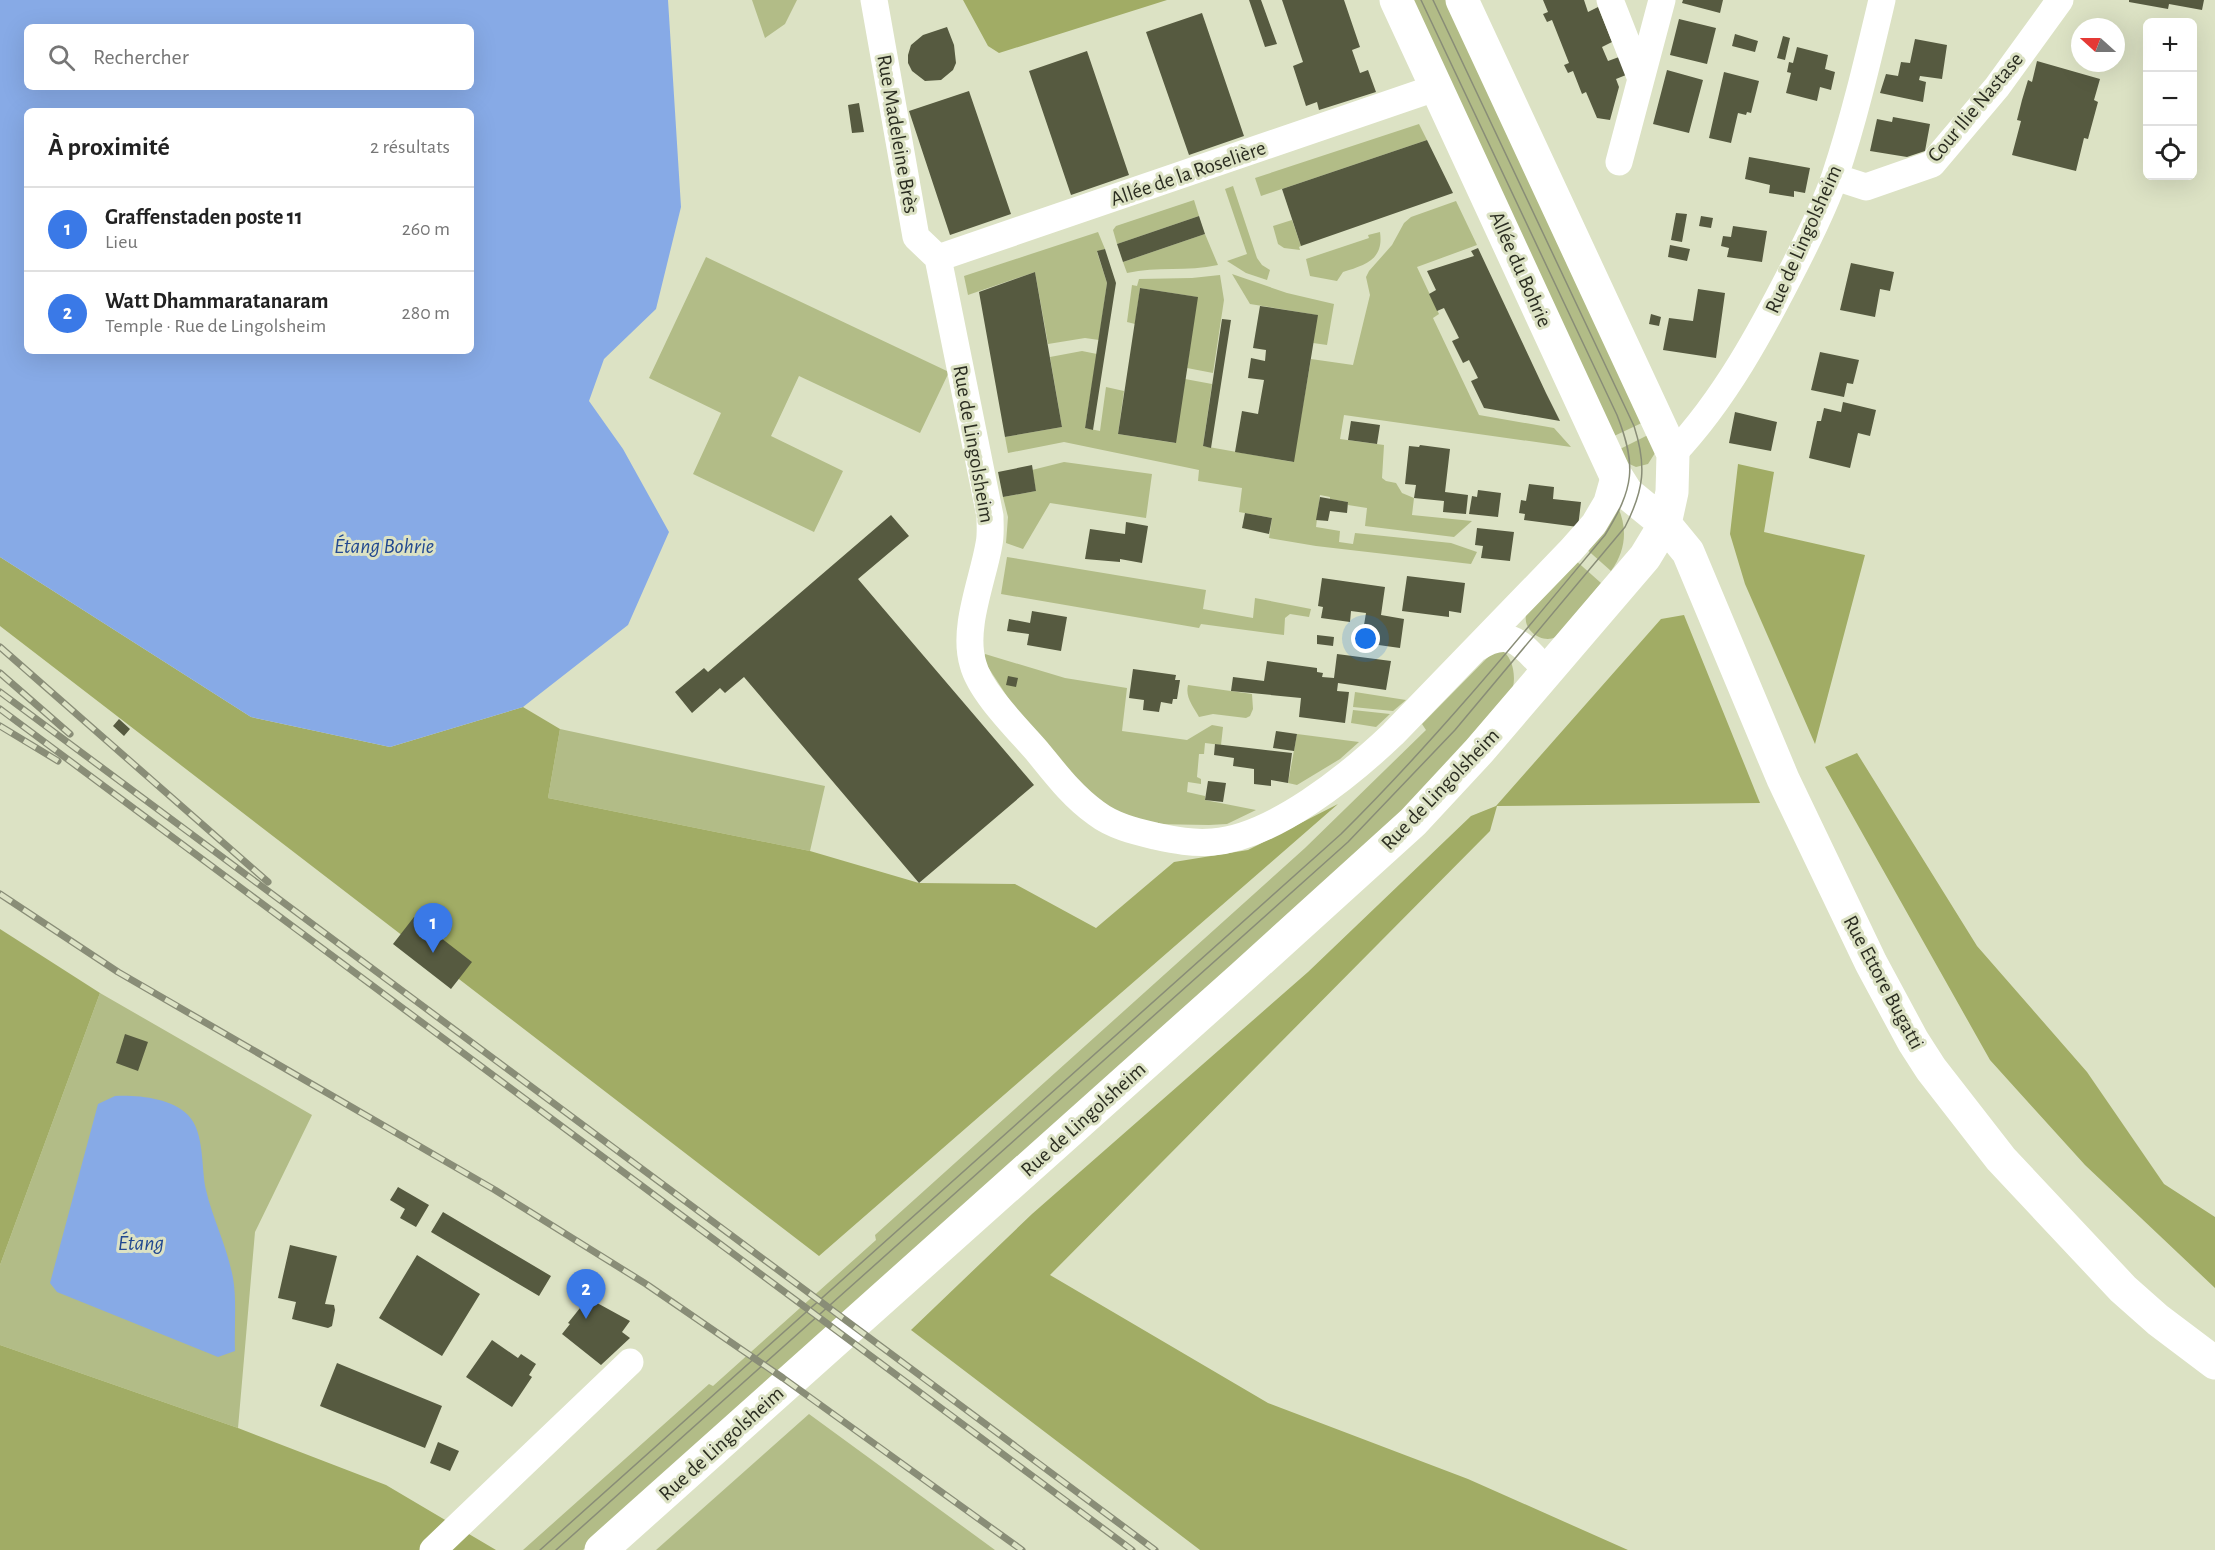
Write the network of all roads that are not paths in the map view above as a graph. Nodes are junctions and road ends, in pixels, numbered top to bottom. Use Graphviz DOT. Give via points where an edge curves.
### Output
graph roads {
  1 [pos="874,0"];
  2 [pos="1396,0"];
  3 [pos="1462,0"];
  4 [pos="1610,0"];
  5 [pos="1662,0"];
  6 [pos="1882,0"];
  7 [pos="2060,0"];
  8 [pos="1641,79"];
  9 [pos="1438,87"];
  10 [pos="1619,162"];
  11 [pos="1835,177"];
  12 [pos="938,258"];
  13 [pos="1673,454"];
  14 [pos="1615,474"];
  15 [pos="1665,524"];
  16 [pos="1476,649"];
  17 [pos="1548,672"];
  18 [pos="630,1362"];
  19 [pos="2215,1363"];
  20 [pos="433,1550"];
  21 [pos="601,1550"];
  1 -- 12 [label="street, Rue Madeleine Brès" via="916,237"];
  2 -- 9 [label="main road, Allée du Bohrie"];
  3 -- 13 [label="main road"];
  4 -- 8 [label="street"];
  5 -- 8 [label="street"];
  6 -- 11 [label="street, Rue de Lingolsheim"];
  7 -- 11 [label="street, Cour Ilie Nastase" via="1996,87 1932,164 1866,187"];
  8 -- 10 [label="street"];
  9 -- 12 [label="street, Allée de la Roselière"];
  9 -- 14 [label="main road, Allée du Bohrie"];
  11 -- 13 [label="street, Rue de Lingolsheim" via="1768,319 1731,379"];
  12 -- 16 [label="street, Rue de Lingolsheim" via="990,516 990,541 971,626 972,663 986,690 1075,797 1098,814 1135,831 1181,841 1213,843 1248,834 1295,810 1367,759"];
  13 -- 15 [label="main road, Rue de Lingolsheim" via="1672,492"];
  14 -- 15 [label="main road, Allée du Bohrie" via="1627,493"];
  14 -- 16 [label="street, Rue de Lingolsheim" via="1607,502 1594,524"];
  15 -- 17 [label="main road, Rue de Lingolsheim" via="1645,557"];
  15 -- 19 [label="main road, Rue Ettore Bugatti" via="1688,552 1783,778 1871,963 1931,1070 2001,1159 2123,1289"];
  16 -- 17 [label="street, Rue de Lingolsheim" via="1496,638 1508,637"];
  17 -- 21 [label="main road, Rue de Lingolsheim" via="1413,822"];
  18 -- 20 [label="street"];
}
